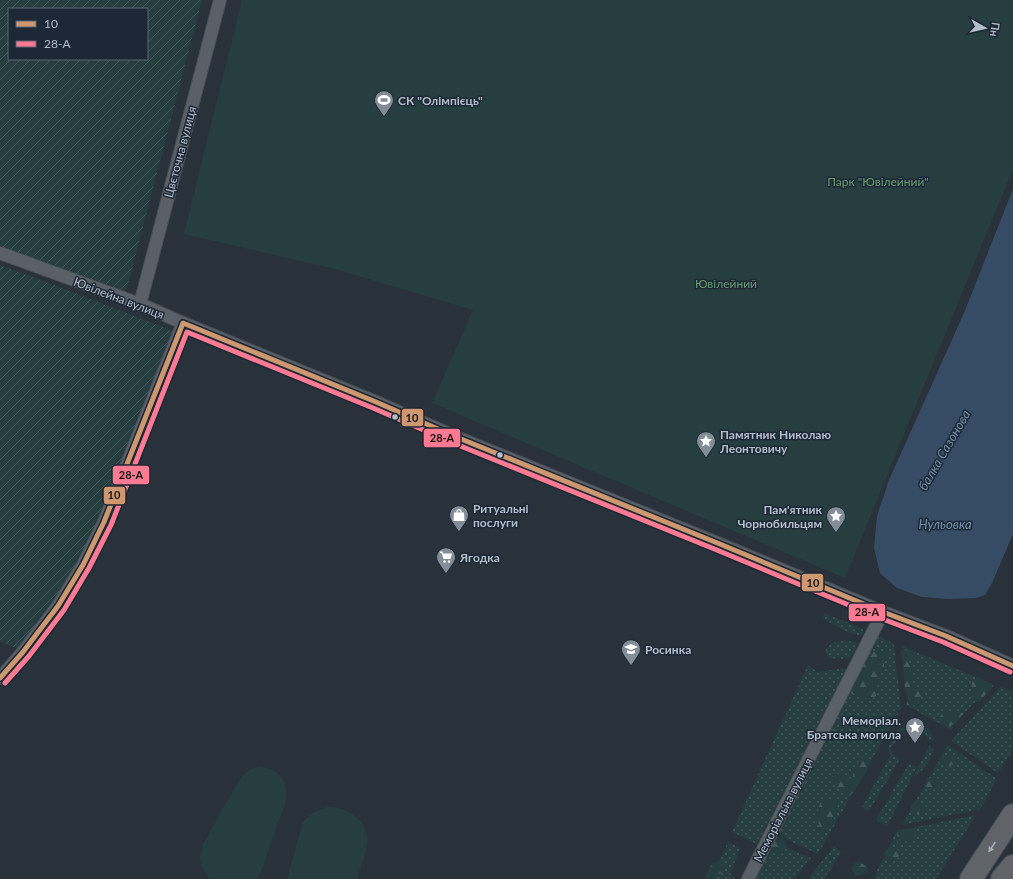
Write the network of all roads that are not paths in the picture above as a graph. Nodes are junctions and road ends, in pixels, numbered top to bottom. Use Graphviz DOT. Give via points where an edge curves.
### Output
graph roads {
  1 [pos="220,0"];
  2 [pos="0,253"];
  3 [pos="140,304"];
  4 [pos="183,323"];
  5 [pos="883,612"];
  6 [pos="1013,666"];
  7 [pos="0,678"];
  8 [pos="1013,815"];
  9 [pos="1013,866"];
  10 [pos="748,879"];
  11 [pos="971,879"];
  12 [pos="1002,879"];
  1 -- 3 [label="street, Цвєточна вулиця"];
  2 -- 3 [label="street, Ювілейна вулиця"];
  3 -- 4 [label="street, Ювілейна вулиця"];
  4 -- 5 [label="street, Ювілейна вулиця"];
  4 -- 7 [label="street" via="107,515 83,565 58,606"];
  5 -- 6 [label="street, Ювілейна вулиця" via="946,636"];
  5 -- 10 [label="street, Меморіальна вулиця"];
  8 -- 11 [label="highway, one-way"];
  9 -- 12 [label="highway"];
}
